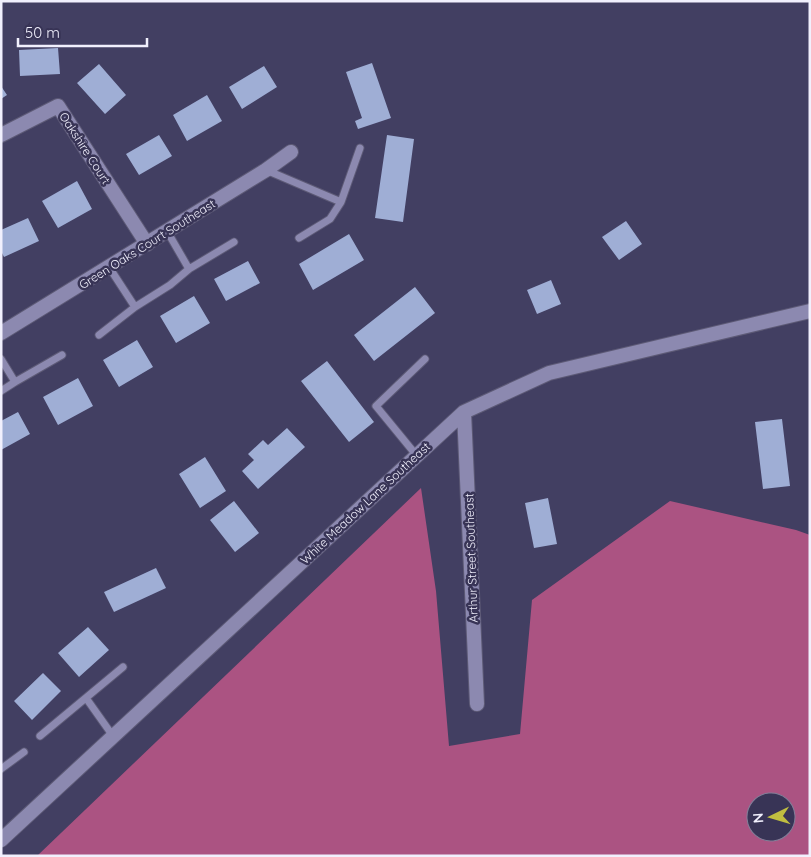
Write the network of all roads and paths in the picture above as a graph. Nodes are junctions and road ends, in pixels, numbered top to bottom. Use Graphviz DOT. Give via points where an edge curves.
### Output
graph roads {
  1 [pos="1,135"];
  2 [pos="360,148"];
  3 [pos="291,152"];
  4 [pos="266,170"];
  5 [pos="341,202"];
  6 [pos="167,232"];
  7 [pos="299,238"];
  8 [pos="234,242"];
  9 [pos="147,244"];
  10 [pos="109,267"];
  11 [pos="189,269"];
  12 [pos="135,307"];
  13 [pos="810,311"];
  14 [pos="1,333"];
  15 [pos="99,335"];
  16 [pos="62,355"];
  17 [pos="1,359"];
  18 [pos="425,359"];
  19 [pos="15,382"];
  20 [pos="1,391"];
  21 [pos="464,412"];
  22 [pos="417,456"];
  23 [pos="123,667"];
  24 [pos="86,698"];
  25 [pos="477,704"];
  26 [pos="40,736"];
  27 [pos="114,736"];
  28 [pos="24,752"];
  29 [pos="1,769"];
  30 [pos="1,840"];
  1 -- 9 [label="street, Oakshire Court" via="58,106"];
  2 -- 5 [label="lane"];
  3 -- 4 [label="street, Green Oaks Court Southeast"];
  4 -- 5 [label="lane"];
  4 -- 6 [label="street, Green Oaks Court Southeast"];
  5 -- 7 [label="lane" via="330,219"];
  6 -- 9 [label="street, Green Oaks Court Southeast"];
  6 -- 11 [label="lane"];
  8 -- 11 [label="lane"];
  9 -- 10 [label="street, Green Oaks Court Southeast"];
  10 -- 12 [label="lane"];
  10 -- 14 [label="street, Green Oaks Court Southeast"];
  11 -- 12 [label="lane"];
  12 -- 15 [label="lane"];
  13 -- 21 [label="street, White Meadow Lane Southeast" via="550,374"];
  16 -- 19 [label="lane"];
  17 -- 19 [label="lane"];
  18 -- 22 [label="lane" via="376,406"];
  19 -- 20 [label="lane"];
  21 -- 22 [label="street, White Meadow Lane Southeast"];
  21 -- 25 [label="street, Arthur Street Southeast"];
  22 -- 27 [label="street, White Meadow Lane Southeast"];
  23 -- 24 [label="lane"];
  24 -- 26 [label="lane"];
  24 -- 27 [label="lane"];
  27 -- 30 [label="street, White Meadow Lane Southeast"];
  28 -- 29 [label="lane"];
}
